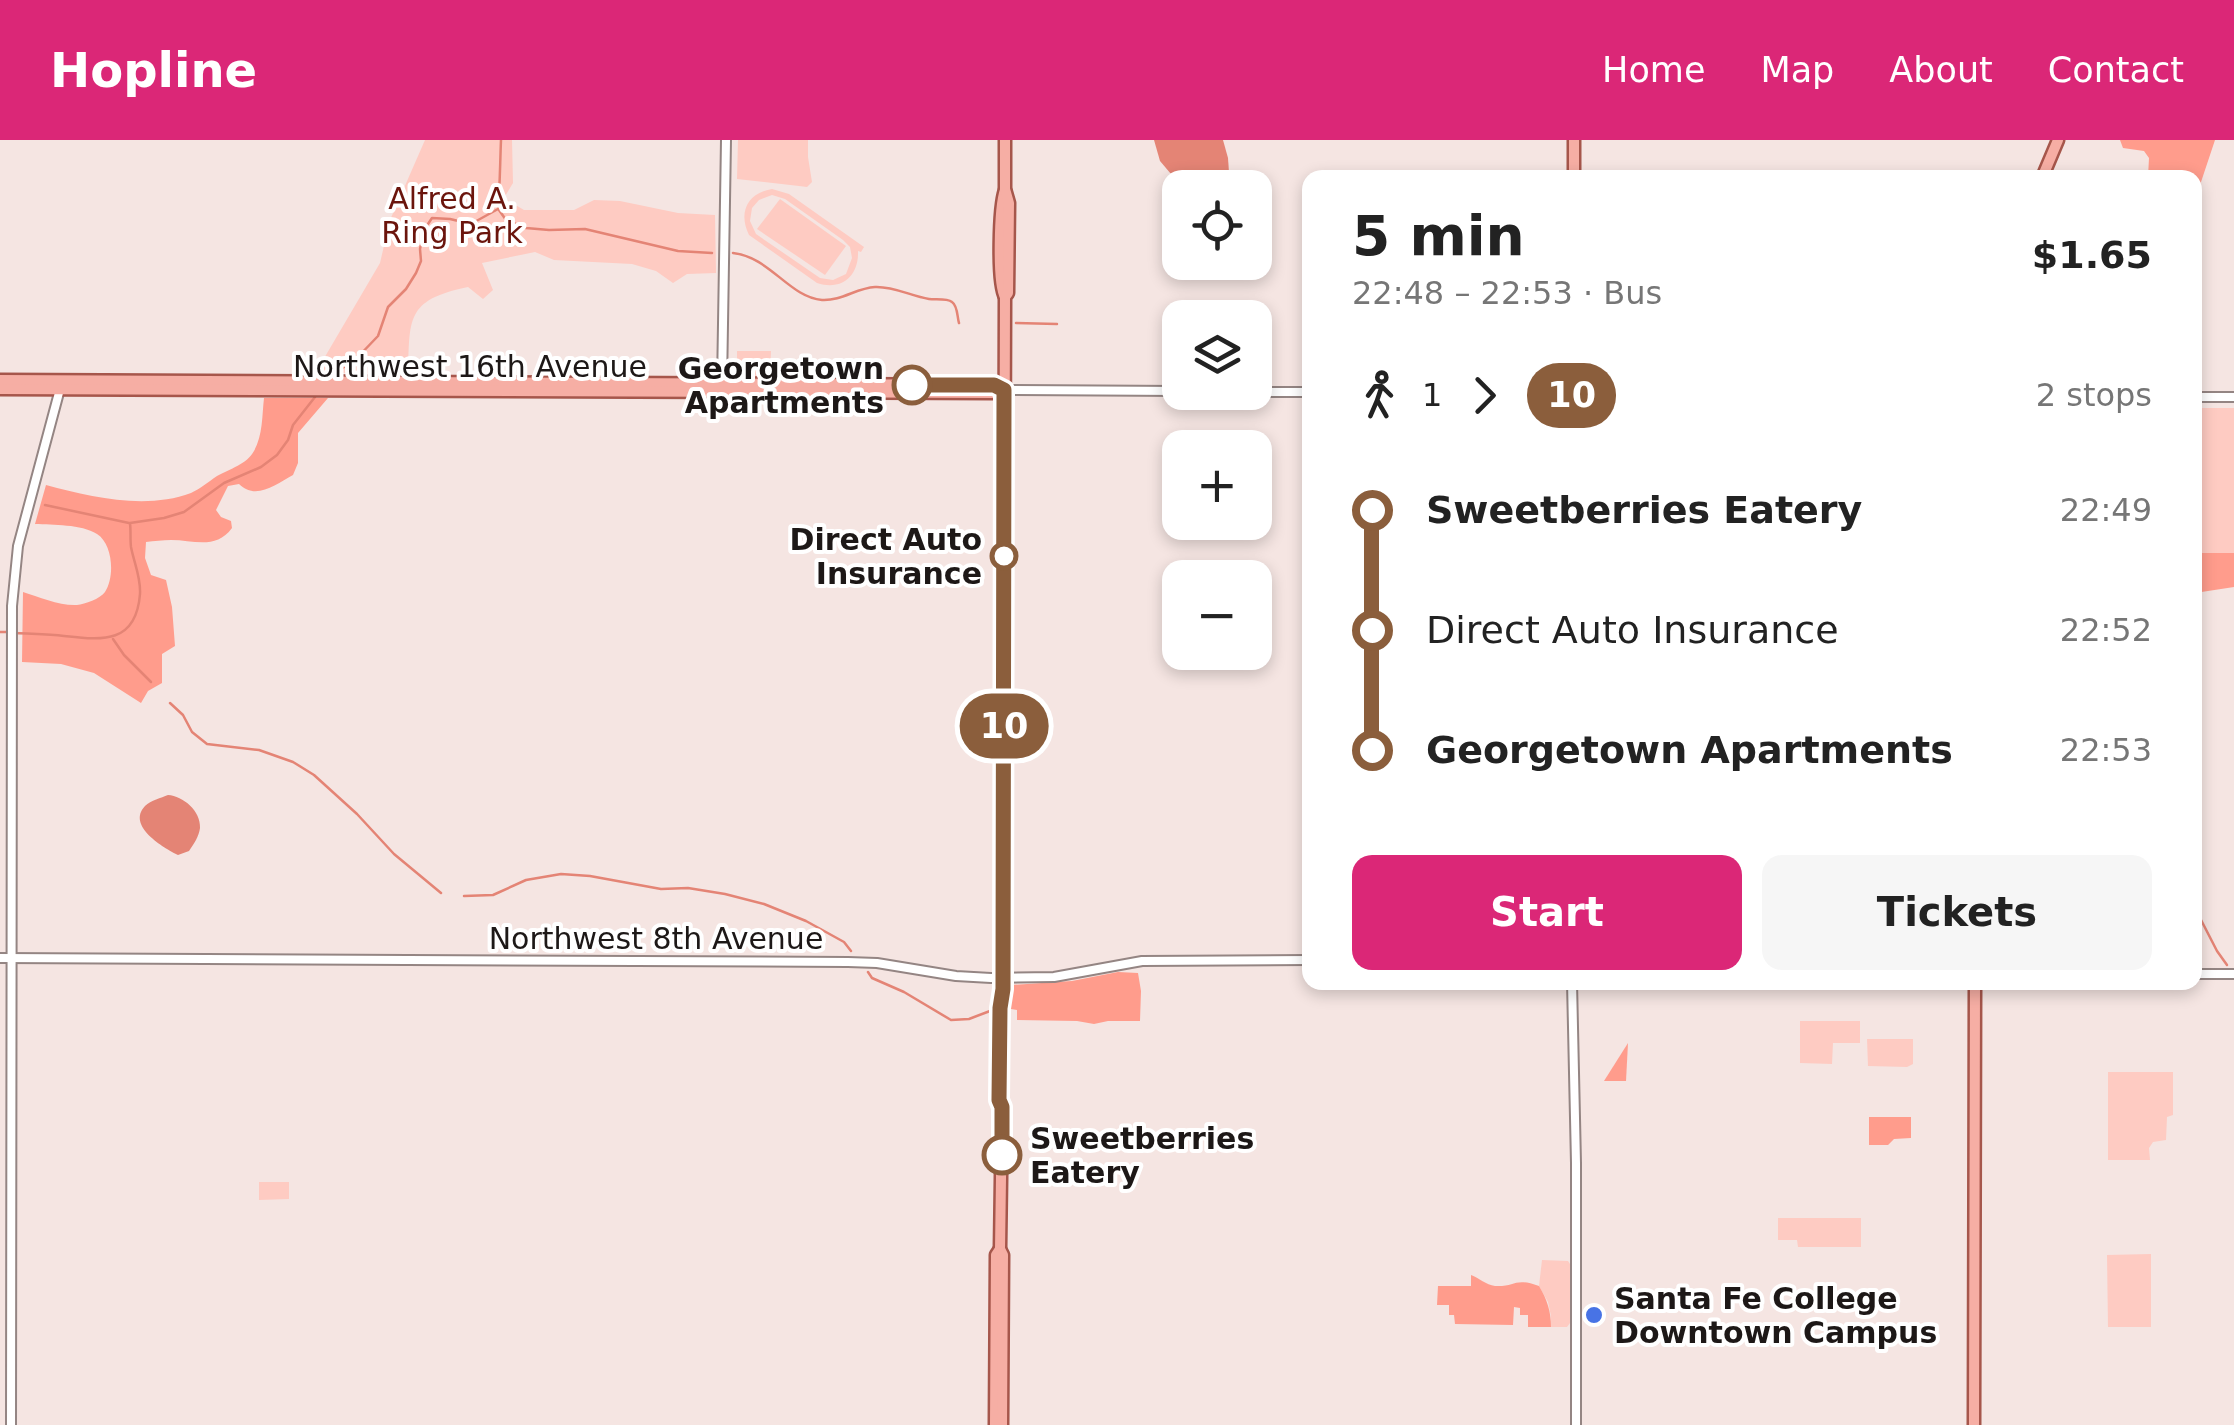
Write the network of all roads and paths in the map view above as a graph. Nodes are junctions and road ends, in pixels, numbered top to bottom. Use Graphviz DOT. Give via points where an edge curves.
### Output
graph roads {
  1 [pos="726,140"];
  2 [pos="1005,140"];
  3 [pos="1574,140"];
  4 [pos="2058,140"];
  5 [pos="1574,170"];
  6 [pos="2045,170"];
  7 [pos="1005,189"];
  8 [pos="1000,202"];
  9 [pos="1008,256"];
  10 [pos="1005,297"];
  11 [pos="0,380"];
  12 [pos="342,386"];
  13 [pos="722,388"];
  14 [pos="0,389"];
  15 [pos="60,389"];
  16 [pos="1004,390"];
  17 [pos="1162,391"];
  18 [pos="1272,392"];
  19 [pos="1302,392"];
  20 [pos="2202,397"];
  21 [pos="2234,397"];
  22 [pos="0,958"];
  23 [pos="11,958"];
  24 [pos="1302,960"];
  25 [pos="2202,974"];
  26 [pos="2234,974"];
  27 [pos="1572,990"];
  28 [pos="1975,990"];
  29 [pos="1000,1250"];
  30 [pos="11,1425"];
  31 [pos="995,1425"];
  32 [pos="1002,1425"];
  33 [pos="1576,1425"];
  34 [pos="1974,1425"];
  1 -- 13 [label="street"];
  2 -- 7 [label="main road"];
  3 -- 5 [label="main road"];
  4 -- 6 [label="main road"];
  7 -- 8 [label="main road"];
  7 -- 9 [label="main road"];
  8 -- 9 [label="main road"];
  8 -- 10 [label="main road"];
  9 -- 10 [label="main road"];
  10 -- 16 [label="main road"];
  11 -- 12 [label="main road, Northwest 16th Avenue"];
  12 -- 13 [label="main road, Northwest 16th Avenue"];
  12 -- 15 [label="main road, Northwest 16th Avenue"];
  13 -- 16 [label="main road, Northwest 16th Avenue"];
  14 -- 15 [label="main road, Northwest 16th Avenue"];
  15 -- 23 [label="street" via="14,578"];
  16 -- 17 [label="street"];
  16 -- 29 [label="main road, bridge" via="1006,1101"];
  18 -- 19 [label="street"];
  20 -- 21 [label="street"];
  22 -- 23 [label="street, Northwest 8th Avenue"];
  23 -- 24 [label="street, Northwest 8th Avenue" via="848,962 992,978 1054,977 1142,962"];
  23 -- 30 [label="street"];
  25 -- 26 [label="street"];
  27 -- 33 [label="street"];
  28 -- 34 [label="main road"];
  29 -- 31 [label="main road"];
  29 -- 32 [label="main road"];
}
